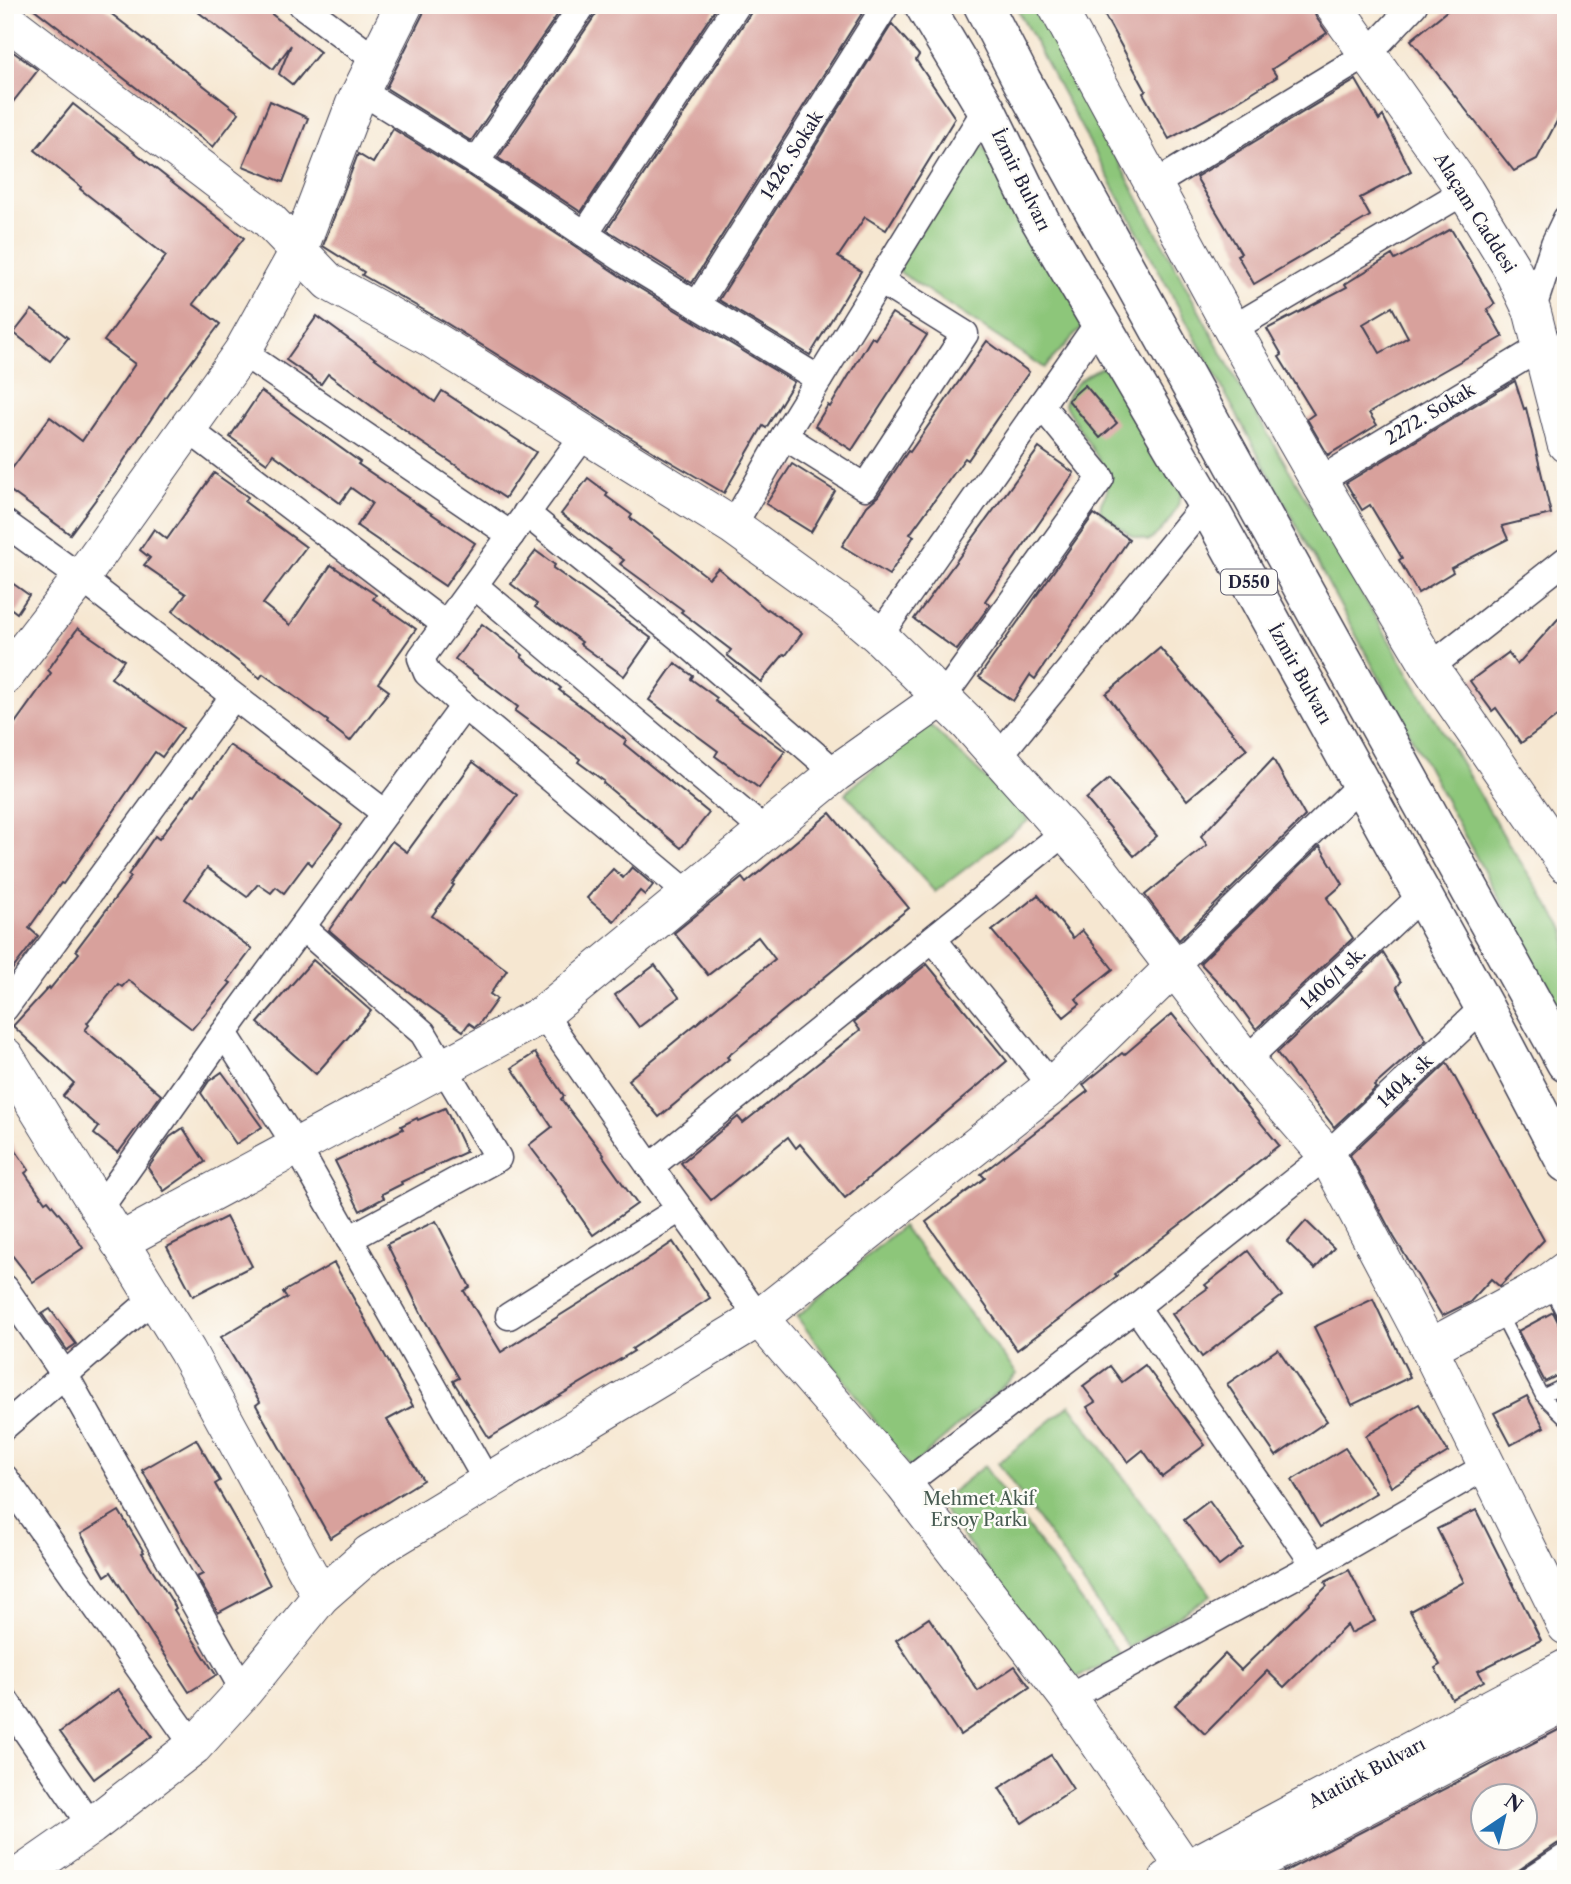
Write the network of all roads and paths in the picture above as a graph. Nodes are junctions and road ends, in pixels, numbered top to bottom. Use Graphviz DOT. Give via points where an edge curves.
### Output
graph roads {
  1 [pos="302,5"];
  2 [pos="404,5"];
  3 [pos="583,5"];
  4 [pos="737,5"];
  5 [pos="887,5"];
  6 [pos="924,5"];
  7 [pos="983,5"];
  8 [pos="1056,5"];
  9 [pos="1334,5"];
  10 [pos="1414,5"];
  11 [pos="5,19"];
  12 [pos="1368,54"];
  13 [pos="368,76"];
  14 [pos="986,109"];
  15 [pos="476,162"];
  16 [pos="1153,185"];
  17 [pos="1465,191"];
  18 [pos="1566,219"];
  19 [pos="585,234"];
  20 [pos="1560,246"];
  21 [pos="299,250"];
  22 [pos="1510,265"];
  23 [pos="880,281"];
  24 [pos="697,305"];
  25 [pos="1532,311"];
  26 [pos="1099,322"];
  27 [pos="1232,330"];
  28 [pos="1541,347"];
  29 [pos="242,352"];
  30 [pos="819,379"];
  31 [pos="1041,405"];
  32 [pos="188,429"];
  33 [pos="584,435"];
  34 [pos="784,436"];
  35 [pos="1566,444"];
  36 [pos="1320,481"];
  37 [pos="1206,503"];
  38 [pos="526,513"];
  39 [pos="5,523"];
  40 [pos="733,526"];
  41 [pos="510,535"];
  42 [pos="1566,560"];
  43 [pos="81,578"];
  44 [pos="475,586"];
  45 [pos="446,625"];
  46 [pos="878,636"];
  47 [pos="1430,667"];
  48 [pos="5,676"];
  49 [pos="233,696"];
  50 [pos="943,698"];
  51 [pos="464,706"];
  52 [pos="998,757"];
  53 [pos="836,773"];
  54 [pos="1361,784"];
  55 [pos="385,813"];
  56 [pos="766,832"];
  57 [pos="1066,832"];
  58 [pos="1560,841"];
  59 [pos="690,895"];
  60 [pos="1421,895"];
  61 [pos="302,927"];
  62 [pos="933,939"];
  63 [pos="1175,966"];
  64 [pos="1484,1007"];
  65 [pos="5,1008"];
  66 [pos="543,1014"];
  67 [pos="225,1033"];
  68 [pos="5,1056"];
  69 [pos="1246,1060"];
  70 [pos="1566,1063"];
  71 [pos="445,1067"];
  72 [pos="1052,1086"];
  73 [pos="297,1147"];
  74 [pos="1327,1155"];
  75 [pos="1566,1163"];
  76 [pos="650,1167"];
  77 [pos="100,1208"];
  78 [pos="680,1209"];
  79 [pos="349,1239"];
  80 [pos="119,1242"];
  81 [pos="1556,1277"];
  82 [pos="5,1289"];
  83 [pos="154,1298"];
  84 [pos="1136,1307"];
  85 [pos="1498,1311"];
  86 [pos="509,1316"];
  87 [pos="759,1318"];
  88 [pos="1566,1319"];
  89 [pos="1429,1349"];
  90 [pos="65,1375"];
  91 [pos="1566,1384"];
  92 [pos="1542,1396"];
  93 [pos="1566,1419"];
  94 [pos="5,1426"];
  95 [pos="1487,1466"];
  96 [pos="5,1478"];
  97 [pos="488,1483"];
  98 [pos="904,1485"];
  99 [pos="1315,1565"];
  100 [pos="321,1596"];
  101 [pos="1566,1626"];
  102 [pos="1566,1668"];
  103 [pos="244,1691"];
  104 [pos="1068,1699"];
  105 [pos="5,1700"];
  106 [pos="1566,1702"];
  107 [pos="194,1746"];
  108 [pos="90,1826"];
  109 [pos="1566,1857"];
  110 [pos="1182,1875"];
  111 [pos="15,1879"];
  112 [pos="1224,1879"];
  113 [pos="1532,1879"];
  1 -- 13 [label="street"];
  2 -- 13 [label="street"];
  3 -- 15 [label="street"];
  4 -- 19 [label="street"];
  5 -- 24 [label="street, 1426. Sokak"];
  6 -- 14 [label="highway, İzmir Bulvarı / D550"];
  7 -- 70 [label="highway, D550"];
  8 -- 16 [label="street"];
  9 -- 12 [label="street, Alaçam Caddesi"];
  10 -- 12 [label="street"];
  11 -- 21 [label="street" via="268,219"];
  12 -- 16 [label="street"];
  12 -- 17 [label="street, Alaçam Caddesi"];
  13 -- 15 [label="street"];
  13 -- 21 [label="street"];
  14 -- 23 [label="street"];
  14 -- 26 [label="highway, İzmir Bulvarı / D550" via="1040,220"];
  15 -- 19 [label="street"];
  16 -- 27 [label="street"];
  17 -- 22 [label="street, Alaçam Caddesi"];
  17 -- 27 [label="street"];
  18 -- 20 [label="street"];
  19 -- 24 [label="street"];
  20 -- 22 [label="street"];
  20 -- 25 [label="street"];
  21 -- 29 [label="street"];
  21 -- 33 [label="street" via="329,282 432,339"];
  22 -- 25 [label="street, Alaçam Caddesi"];
  23 -- 30 [label="street"];
  23 -- 34 [label="street" via="965,334 865,487"];
  24 -- 30 [label="street"];
  25 -- 28 [label="street, Alaçam Caddesi"];
  26 -- 31 [label="street"];
  26 -- 37 [label="highway, İzmir Bulvarı / D550"];
  27 -- 36 [label="street"];
  28 -- 35 [label="street, Alaçam Caddesi"];
  28 -- 36 [label="street, 2272. Sokak"];
  29 -- 32 [label="street"];
  29 -- 41 [label="street"];
  30 -- 34 [label="street"];
  31 -- 46 [label="street"];
  31 -- 50 [label="street" via="1101,478"];
  32 -- 43 [label="street"];
  32 -- 45 [label="street"];
  33 -- 38 [label="street"];
  33 -- 40 [label="street"];
  34 -- 40 [label="street"];
  36 -- 47 [label="street"];
  37 -- 52 [label="street"];
  37 -- 54 [label="highway, İzmir Bulvarı / D550"];
  38 -- 41 [label="street"];
  38 -- 53 [label="street"];
  39 -- 43 [label="street"];
  40 -- 46 [label="street"];
  41 -- 44 [label="street"];
  42 -- 47 [label="street"];
  43 -- 48 [label="street"];
  43 -- 49 [label="street"];
  44 -- 45 [label="street"];
  44 -- 56 [label="street"];
  45 -- 51 [label="street" via="421,658 427,673"];
  46 -- 50 [label="street"];
  47 -- 58 [label="street"];
  49 -- 55 [label="street"];
  49 -- 65 [label="street"];
  50 -- 52 [label="street"];
  50 -- 53 [label="street"];
  51 -- 55 [label="street"];
  51 -- 59 [label="street"];
  52 -- 57 [label="street"];
  53 -- 56 [label="street"];
  54 -- 60 [label="highway, İzmir Bulvarı / D550"];
  54 -- 63 [label="street"];
  55 -- 61 [label="street"];
  56 -- 59 [label="street"];
  57 -- 62 [label="street"];
  57 -- 63 [label="street"];
  59 -- 66 [label="street"];
  60 -- 64 [label="highway, İzmir Bulvarı / D550"];
  60 -- 69 [label="street, 1406/1 sk."];
  61 -- 67 [label="street"];
  61 -- 71 [label="street" via="423,1033"];
  62 -- 72 [label="street"];
  62 -- 76 [label="street"];
  63 -- 69 [label="street"];
  63 -- 72 [label="street"];
  64 -- 74 [label="street, 1404. sk"];
  64 -- 75 [label="highway, İzmir Bulvarı / D550"];
  66 -- 71 [label="street"];
  66 -- 76 [label="street"];
  67 -- 73 [label="street"];
  67 -- 77 [label="street"];
  68 -- 77 [label="street"];
  69 -- 74 [label="street"];
  71 -- 73 [label="street"];
  71 -- 79 [label="street" via="498,1158"];
  72 -- 87 [label="street"];
  73 -- 79 [label="street"];
  73 -- 80 [label="street"];
  74 -- 84 [label="street, 1404. sk"];
  74 -- 89 [label="street"];
  76 -- 78 [label="street"];
  77 -- 80 [label="street"];
  78 -- 86 [label="street"];
  78 -- 87 [label="street"];
  79 -- 97 [label="street"];
  80 -- 83 [label="street"];
  81 -- 85 [label="street"];
  81 -- 88 [label="lane"];
  82 -- 90 [label="street"];
  83 -- 90 [label="street"];
  83 -- 100 [label="street"];
  84 -- 98 [label="street, 1404. sk"];
  84 -- 99 [label="street"];
  85 -- 89 [label="street"];
  85 -- 92 [label="lane"];
  87 -- 97 [label="street"];
  87 -- 98 [label="street"];
  89 -- 95 [label="street"];
  90 -- 94 [label="street"];
  90 -- 103 [label="street"];
  91 -- 92 [label="lane"];
  92 -- 93 [label="lane"];
  95 -- 99 [label="street"];
  95 -- 101 [label="street"];
  96 -- 107 [label="street"];
  97 -- 100 [label="street" via="370,1553"];
  98 -- 104 [label="street"];
  99 -- 104 [label="street"];
  100 -- 103 [label="street"];
  102 -- 110 [label="street, Atatürk Bulvarı"];
  103 -- 107 [label="street"];
  104 -- 110 [label="street"];
  105 -- 108 [label="street"];
  106 -- 112 [label="street, Atatürk Bulvarı"];
  107 -- 108 [label="street"];
  108 -- 111 [label="street"];
  109 -- 113 [label="street"];
}
